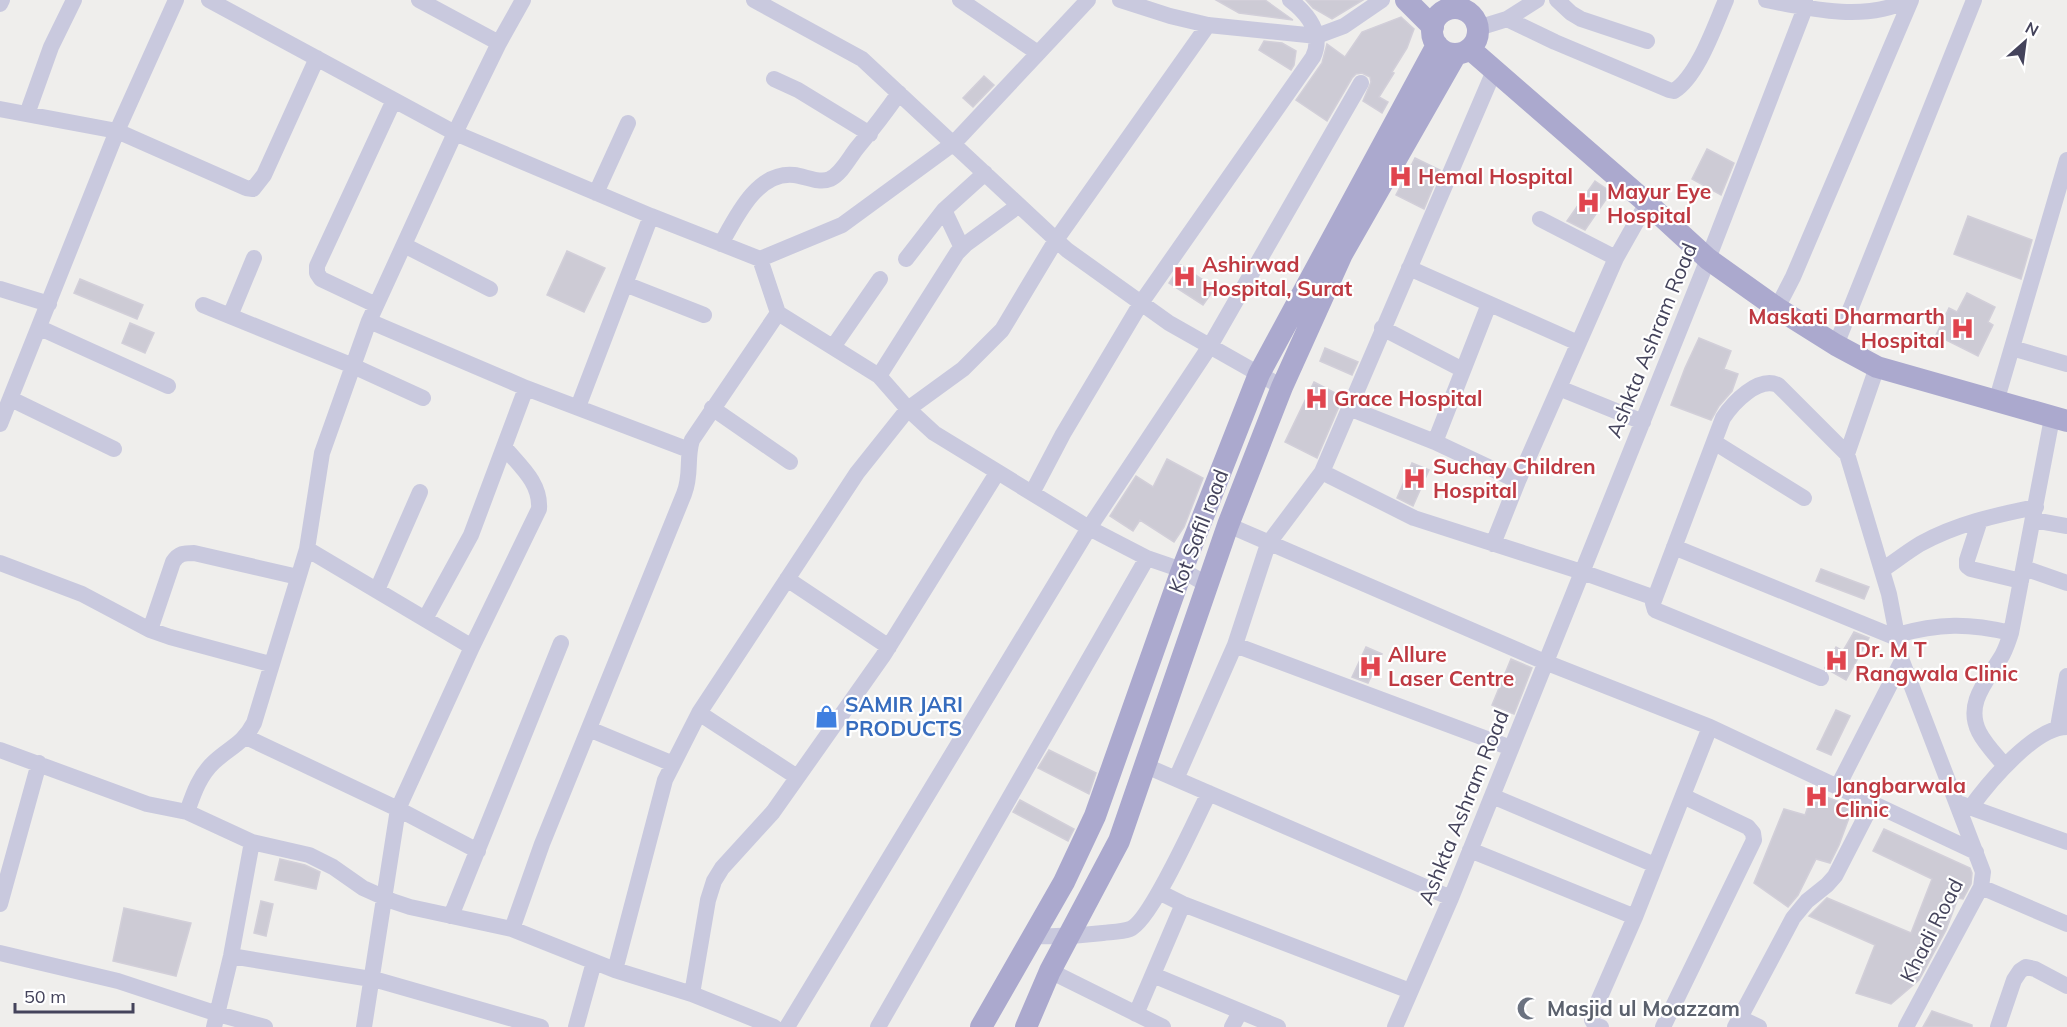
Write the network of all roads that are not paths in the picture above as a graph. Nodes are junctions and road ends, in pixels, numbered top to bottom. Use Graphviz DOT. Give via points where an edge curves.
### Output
graph roads {
  1 [pos="2,0"];
  2 [pos="74,0"];
  3 [pos="176,0"];
  4 [pos="208,0"];
  5 [pos="419,0"];
  6 [pos="523,0"];
  7 [pos="754,0"];
  8 [pos="960,0"];
  9 [pos="1088,0"];
  10 [pos="1120,0"];
  11 [pos="1290,0"];
  12 [pos="1382,0"];
  13 [pos="1406,0"];
  14 [pos="1537,0"];
  15 [pos="1557,0"];
  16 [pos="1726,0"];
  17 [pos="1766,0"];
  18 [pos="1909,0"];
  19 [pos="1974,0"];
  20 [pos="0,4"];
  21 [pos="1805,4"];
  22 [pos="1860,6"];
  23 [pos="1506,19"];
  24 [pos="1454,22"];
  25 [pos="1208,25"];
  26 [pos="1317,36"];
  27 [pos="1647,41"];
  28 [pos="499,43"];
  29 [pos="1038,53"];
  30 [pos="317,58"];
  31 [pos="1494,71"];
  32 [pos="774,79"];
  33 [pos="1361,83"];
  34 [pos="899,93"];
  35 [pos="394,100"];
  36 [pos="0,109"];
  37 [pos="27,114"];
  38 [pos="628,123"];
  39 [pos="117,131"];
  40 [pos="455,133"];
  41 [pos="870,134"];
  42 [pos="954,143"];
  43 [pos="2067,160"];
  44 [pos="985,173"];
  45 [pos="596,193"];
  46 [pos="1647,203"];
  47 [pos="1018,206"];
  48 [pos="944,210"];
  49 [pos="651,216"];
  50 [pos="1540,219"];
  51 [pos="1056,240"];
  52 [pos="721,244"];
  53 [pos="404,245"];
  54 [pos="962,248"];
  55 [pos="254,258"];
  56 [pos="1616,258"];
  57 [pos="760,259"];
  58 [pos="906,259"];
  59 [pos="1708,259"];
  60 [pos="1409,268"];
  61 [pos="880,279"];
  62 [pos="625,284"];
  63 [pos="0,289"];
  64 [pos="490,289"];
  65 [pos="1141,303"];
  66 [pos="49,304"];
  67 [pos="1490,304"];
  68 [pos="203,305"];
  69 [pos="376,305"];
  70 [pos="1777,308"];
  71 [pos="778,313"];
  72 [pos="704,315"];
  73 [pos="230,316"];
  74 [pos="369,321"];
  75 [pos="40,328"];
  76 [pos="1382,328"];
  77 [pos="1578,343"];
  78 [pos="1836,345"];
  79 [pos="1210,346"];
  80 [pos="833,347"];
  81 [pos="2012,348"];
  82 [pos="2067,364"];
  83 [pos="353,366"];
  84 [pos="1877,367"];
  85 [pos="1463,370"];
  86 [pos="1259,374"];
  87 [pos="879,376"];
  88 [pos="168,386"];
  89 [pos="1282,387"];
  90 [pos="526,388"];
  91 [pos="1559,388"];
  92 [pos="423,398"];
  93 [pos="11,399"];
  94 [pos="1995,402"];
  95 [pos="578,407"];
  96 [pos="712,408"];
  97 [pos="1348,408"];
  98 [pos="908,409"];
  99 [pos="2060,419"];
  100 [pos="1642,422"];
  101 [pos="0,424"];
  102 [pos="1435,442"];
  103 [pos="1714,442"];
  104 [pos="504,447"];
  105 [pos="114,449"];
  106 [pos="689,450"];
  107 [pos="1847,454"];
  108 [pos="790,462"];
  109 [pos="997,472"];
  110 [pos="1322,472"];
  111 [pos="1518,481"];
  112 [pos="420,492"];
  113 [pos="1032,493"];
  114 [pos="1804,498"];
  115 [pos="2035,514"];
  116 [pos="1980,520"];
  117 [pos="1227,525"];
  118 [pos="2067,526"];
  119 [pos="1089,528"];
  120 [pos="1268,544"];
  121 [pos="1493,544"];
  122 [pos="1674,547"];
  123 [pos="308,549"];
  124 [pos="1147,558"];
  125 [pos="0,563"];
  126 [pos="1182,570"];
  127 [pos="1882,570"];
  128 [pos="1582,572"];
  129 [pos="2023,574"];
  130 [pos="298,577"];
  131 [pos="787,579"];
  132 [pos="2067,583"];
  133 [pos="1206,584"];
  134 [pos="377,590"];
  135 [pos="1655,598"];
  136 [pos="425,619"];
  137 [pos="150,630"];
  138 [pos="2011,633"];
  139 [pos="1897,636"];
  140 [pos="561,643"];
  141 [pos="1235,645"];
  142 [pos="472,647"];
  143 [pos="889,647"];
  144 [pos="1902,661"];
  145 [pos="1545,662"];
  146 [pos="270,664"];
  147 [pos="2067,676"];
  148 [pos="1821,678"];
  149 [pos="699,713"];
  150 [pos="1710,727"];
  151 [pos="2063,727"];
  152 [pos="589,729"];
  153 [pos="246,737"];
  154 [pos="1510,748"];
  155 [pos="0,750"];
  156 [pos="39,763"];
  157 [pos="673,764"];
  158 [pos="1146,766"];
  159 [pos="2005,766"];
  160 [pos="797,777"];
  161 [pos="1176,779"];
  162 [pos="1838,786"];
  163 [pos="1209,793"];
  164 [pos="1492,796"];
  165 [pos="1683,796"];
  166 [pos="1873,802"];
  167 [pos="1964,805"];
  168 [pos="398,809"];
  169 [pos="187,812"];
  170 [pos="252,842"];
  171 [pos="2067,842"];
  172 [pos="1470,850"];
  173 [pos="478,851"];
  174 [pos="1977,852"];
  175 [pos="1655,865"];
  176 [pos="1981,886"];
  177 [pos="1159,892"];
  178 [pos="384,898"];
  179 [pos="1451,898"];
  180 [pos="0,904"];
  181 [pos="1183,904"];
  182 [pos="452,916"];
  183 [pos="1635,917"];
  184 [pos="2067,924"];
  185 [pos="512,929"];
  186 [pos="1033,936"];
  187 [pos="1067,937"];
  188 [pos="0,953"];
  189 [pos="231,956"];
  190 [pos="594,962"];
  191 [pos="615,970"];
  192 [pos="1050,971"];
  193 [pos="1153,975"];
  194 [pos="371,979"];
  195 [pos="2067,986"];
  196 [pos="1410,992"];
  197 [pos="692,994"];
  198 [pos="1240,1012"];
  199 [pos="1136,1014"];
  200 [pos="216,1021"];
  201 [pos="1738,1022"];
  202 [pos="265,1027"];
  203 [pos="364,1027"];
  204 [pos="541,1027"];
  205 [pos="576,1027"];
  206 [pos="774,1027"];
  207 [pos="787,1027"];
  208 [pos="878,1027"];
  209 [pos="981,1027"];
  210 [pos="1026,1027"];
  211 [pos="1163,1027"];
  212 [pos="1232,1027"];
  213 [pos="1278,1027"];
  214 [pos="1395,1027"];
  215 [pos="1601,1027"];
  216 [pos="1663,1027"];
  217 [pos="1759,1027"];
  218 [pos="1906,1027"];
  219 [pos="1998,1027"];
  1 -- 20 [label="street"];
  2 -- 37 [label="street" via="51,47"];
  3 -- 39 [label="street"];
  4 -- 30 [label="street"];
  5 -- 28 [label="street"];
  6 -- 28 [label="street"];
  7 -- 34 [label="street" via="862,58"];
  8 -- 29 [label="street"];
  9 -- 29 [label="street"];
  10 -- 25 [label="street"];
  11 -- 26 [label="street" via="1302,9"];
  12 -- 26 [label="street" via="1344,26"];
  13 -- 24 [label="main road"];
  14 -- 23 [label="street"];
  15 -- 27 [label="street" via="1581,19"];
  16 -- 23 [label="street" via="1706,47 1684,83 1674,91"];
  17 -- 21 [label="street"];
  18 -- 22 [label="street" via="1894,8"];
  18 -- 70 [label="street"];
  19 -- 78 [label="street"];
  21 -- 22 [label="street"];
  21 -- 59 [label="street, Ashkta Ashram Road"];
  23 -- 24 [label="street"];
  24 -- 31 [label="main road"];
  24 -- 86 [label="main road, Kot Safil road"];
  24 -- 89 [label="main road, Kot Safil road"];
  25 -- 26 [label="street"];
  25 -- 51 [label="street"];
  26 -- 65 [label="street" via="1313,57"];
  28 -- 40 [label="street"];
  29 -- 42 [label="street"];
  30 -- 35 [label="street"];
  30 -- 39 [label="street" via="264,175 253,189"];
  31 -- 46 [label="main road"];
  31 -- 60 [label="street"];
  32 -- 41 [label="street"];
  33 -- 79 [label="street"];
  34 -- 41 [label="street"];
  34 -- 42 [label="street"];
  35 -- 40 [label="street"];
  35 -- 69 [label="street" via="316,266 321,279"];
  36 -- 37 [label="street"];
  37 -- 39 [label="street"];
  38 -- 45 [label="street"];
  39 -- 66 [label="street"];
  40 -- 45 [label="street"];
  40 -- 53 [label="street"];
  41 -- 52 [label="street" via="830,179 784,175 767,182 743,206"];
  42 -- 44 [label="street"];
  42 -- 57 [label="street" via="842,225"];
  43 -- 81 [label="street"];
  44 -- 47 [label="street"];
  44 -- 48 [label="street"];
  45 -- 49 [label="street"];
  46 -- 56 [label="street"];
  46 -- 59 [label="main road"];
  47 -- 51 [label="street"];
  47 -- 54 [label="street"];
  48 -- 54 [label="street"];
  48 -- 58 [label="street"];
  49 -- 52 [label="street"];
  49 -- 62 [label="street"];
  50 -- 56 [label="street"];
  51 -- 65 [label="street"];
  51 -- 98 [label="street" via="1002,330 963,369"];
  52 -- 57 [label="street"];
  53 -- 64 [label="street"];
  53 -- 69 [label="street"];
  54 -- 87 [label="street"];
  55 -- 73 [label="street"];
  56 -- 77 [label="street"];
  57 -- 71 [label="street"];
  59 -- 70 [label="main road"];
  59 -- 100 [label="street, Ashkta Ashram Road"];
  60 -- 67 [label="street"];
  60 -- 76 [label="street"];
  61 -- 80 [label="street"];
  62 -- 72 [label="street"];
  62 -- 95 [label="street"];
  63 -- 66 [label="street"];
  65 -- 79 [label="street"];
  65 -- 113 [label="street"];
  66 -- 75 [label="street"];
  67 -- 77 [label="street"];
  67 -- 85 [label="street"];
  68 -- 73 [label="street"];
  69 -- 74 [label="street"];
  70 -- 78 [label="main road"];
  71 -- 80 [label="street"];
  71 -- 96 [label="street"];
  73 -- 83 [label="street"];
  74 -- 83 [label="street"];
  74 -- 90 [label="street"];
  75 -- 88 [label="street"];
  75 -- 93 [label="street"];
  76 -- 85 [label="street"];
  76 -- 97 [label="street"];
  77 -- 91 [label="street"];
  78 -- 84 [label="main road"];
  79 -- 86 [label="street"];
  79 -- 119 [label="street"];
  80 -- 87 [label="street"];
  81 -- 82 [label="street"];
  81 -- 94 [label="street"];
  83 -- 92 [label="street"];
  83 -- 123 [label="street" via="322,453"];
  84 -- 94 [label="main road"];
  84 -- 107 [label="street"];
  85 -- 102 [label="street"];
  86 -- 89 [label="street"];
  86 -- 126 [label="main road, Kot Safil road"];
  87 -- 98 [label="street"];
  89 -- 117 [label="main road, Kot Safil road"];
  90 -- 95 [label="street"];
  90 -- 104 [label="street"];
  91 -- 100 [label="street"];
  91 -- 111 [label="street"];
  93 -- 101 [label="street"];
  93 -- 105 [label="street"];
  94 -- 99 [label="main road"];
  95 -- 106 [label="street"];
  96 -- 106 [label="street"];
  96 -- 108 [label="street"];
  97 -- 102 [label="street"];
  97 -- 110 [label="street"];
  98 -- 109 [label="street" via="934,433"];
  98 -- 131 [label="street" via="857,473"];
  99 -- 115 [label="street"];
  100 -- 128 [label="street, Ashkta Ashram Road"];
  102 -- 111 [label="street"];
  103 -- 107 [label="street" via="1729,410 1755,387 1771,382"];
  103 -- 114 [label="street"];
  103 -- 122 [label="street"];
  104 -- 136 [label="street" via="471,535"];
  104 -- 142 [label="street" via="535,485 539,509"];
  106 -- 152 [label="street" via="690,475 684,494"];
  107 -- 127 [label="street, Khadi Road"];
  109 -- 113 [label="street"];
  109 -- 143 [label="street"];
  110 -- 120 [label="street"];
  110 -- 121 [label="street" via="1400,512"];
  111 -- 121 [label="street"];
  112 -- 134 [label="street"];
  113 -- 119 [label="street"];
  115 -- 116 [label="street" via="1996,515"];
  115 -- 118 [label="street"];
  115 -- 129 [label="street"];
  116 -- 127 [label="street" via="1920,544"];
  116 -- 129 [label="street" via="1967,566"];
  117 -- 120 [label="street"];
  117 -- 133 [label="main road, Kot Safil road"];
  119 -- 124 [label="street"];
  119 -- 207 [label="street"];
  120 -- 141 [label="street"];
  120 -- 145 [label="street"];
  121 -- 128 [label="street"];
  122 -- 135 [label="street"];
  122 -- 139 [label="street"];
  123 -- 130 [label="street"];
  123 -- 134 [label="street"];
  124 -- 126 [label="street"];
  124 -- 208 [label="street"];
  125 -- 137 [label="street" via="82,594"];
  126 -- 133 [label="street"];
  126 -- 186 [label="main road, Kot Safil road" via="1095,816"];
  127 -- 139 [label="street, Khadi Road"];
  128 -- 135 [label="street"];
  128 -- 145 [label="street, Ashkta Ashram Road"];
  129 -- 132 [label="street"];
  129 -- 138 [label="street"];
  130 -- 137 [label="street" via="194,554 177,555"];
  130 -- 146 [label="street"];
  131 -- 143 [label="street"];
  131 -- 149 [label="street"];
  133 -- 158 [label="main road, Kot Safil road"];
  134 -- 136 [label="street"];
  135 -- 148 [label="street" via="1655,610"];
  136 -- 142 [label="street"];
  137 -- 146 [label="street"];
  138 -- 139 [label="street" via="1954,624 1925,627"];
  138 -- 159 [label="street" via="1973,708 1979,734"];
  139 -- 144 [label="street, Khadi Road"];
  140 -- 173 [label="street"];
  141 -- 154 [label="street"];
  141 -- 161 [label="street"];
  142 -- 168 [label="street"];
  143 -- 160 [label="street"];
  144 -- 162 [label="street"];
  144 -- 167 [label="street, Khadi Road"];
  145 -- 150 [label="street"];
  145 -- 154 [label="street, Ashkta Ashram Road"];
  146 -- 153 [label="street" via="259,710"];
  147 -- 151 [label="street"];
  149 -- 157 [label="street"];
  149 -- 160 [label="street"];
  150 -- 162 [label="street"];
  150 -- 165 [label="street"];
  151 -- 159 [label="street" via="2048,732"];
  152 -- 157 [label="street"];
  152 -- 185 [label="street"];
  153 -- 168 [label="street"];
  153 -- 169 [label="street" via="204,774"];
  154 -- 164 [label="street, Ashkta Ashram Road"];
  155 -- 156 [label="street"];
  156 -- 169 [label="street" via="147,804"];
  156 -- 180 [label="street"];
  157 -- 191 [label="street" via="665,780"];
  158 -- 161 [label="street"];
  158 -- 187 [label="main road, Kot Safil road" via="1119,841"];
  159 -- 167 [label="street"];
  160 -- 197 [label="street" via="714,881"];
  161 -- 163 [label="street"];
  162 -- 166 [label="street"];
  163 -- 177 [label="street"];
  163 -- 179 [label="street"];
  164 -- 172 [label="street, Ashkta Ashram Road"];
  164 -- 175 [label="street"];
  165 -- 175 [label="street"];
  165 -- 216 [label="street" via="1748,827 1754,840"];
  166 -- 174 [label="street"];
  166 -- 201 [label="street" via="1835,876 1794,918"];
  167 -- 171 [label="street"];
  167 -- 174 [label="street, Khadi Road"];
  168 -- 173 [label="street"];
  168 -- 178 [label="street"];
  169 -- 170 [label="street"];
  170 -- 178 [label="street" via="309,855"];
  170 -- 189 [label="street"];
  172 -- 179 [label="street, Ashkta Ashram Road"];
  172 -- 183 [label="street"];
  173 -- 182 [label="street"];
  174 -- 176 [label="street, Khadi Road" via="1983,872"];
  175 -- 183 [label="street"];
  176 -- 184 [label="street"];
  176 -- 218 [label="street, Khadi Road"];
  177 -- 181 [label="street"];
  177 -- 187 [label="street" via="1131,929"];
  178 -- 182 [label="street"];
  178 -- 194 [label="street"];
  179 -- 196 [label="street, Ashkta Ashram Road"];
  181 -- 193 [label="street"];
  181 -- 196 [label="street"];
  182 -- 185 [label="street"];
  183 -- 215 [label="street" via="1593,1013 1592,1020"];
  185 -- 190 [label="street"];
  186 -- 187 [label="street"];
  186 -- 209 [label="main road, Kot Safil road"];
  187 -- 192 [label="main road, Kot Safil road"];
  188 -- 200 [label="street" via="118,981"];
  189 -- 194 [label="street"];
  189 -- 200 [label="street"];
  190 -- 191 [label="street"];
  190 -- 205 [label="street"];
  191 -- 197 [label="street"];
  192 -- 199 [label="street"];
  192 -- 210 [label="main road, Kot Safil road"];
  193 -- 198 [label="street"];
  193 -- 199 [label="street"];
  194 -- 203 [label="street"];
  194 -- 204 [label="street"];
  195 -- 219 [label="street" via="2035,969 2026,967 2019,971"];
  196 -- 214 [label="street, Ashkta Ashram Road"];
  197 -- 206 [label="street"];
  198 -- 212 [label="street"];
  198 -- 213 [label="street"];
  199 -- 211 [label="street"];
  200 -- 202 [label="street"];
  201 -- 217 [label="street"];
}
